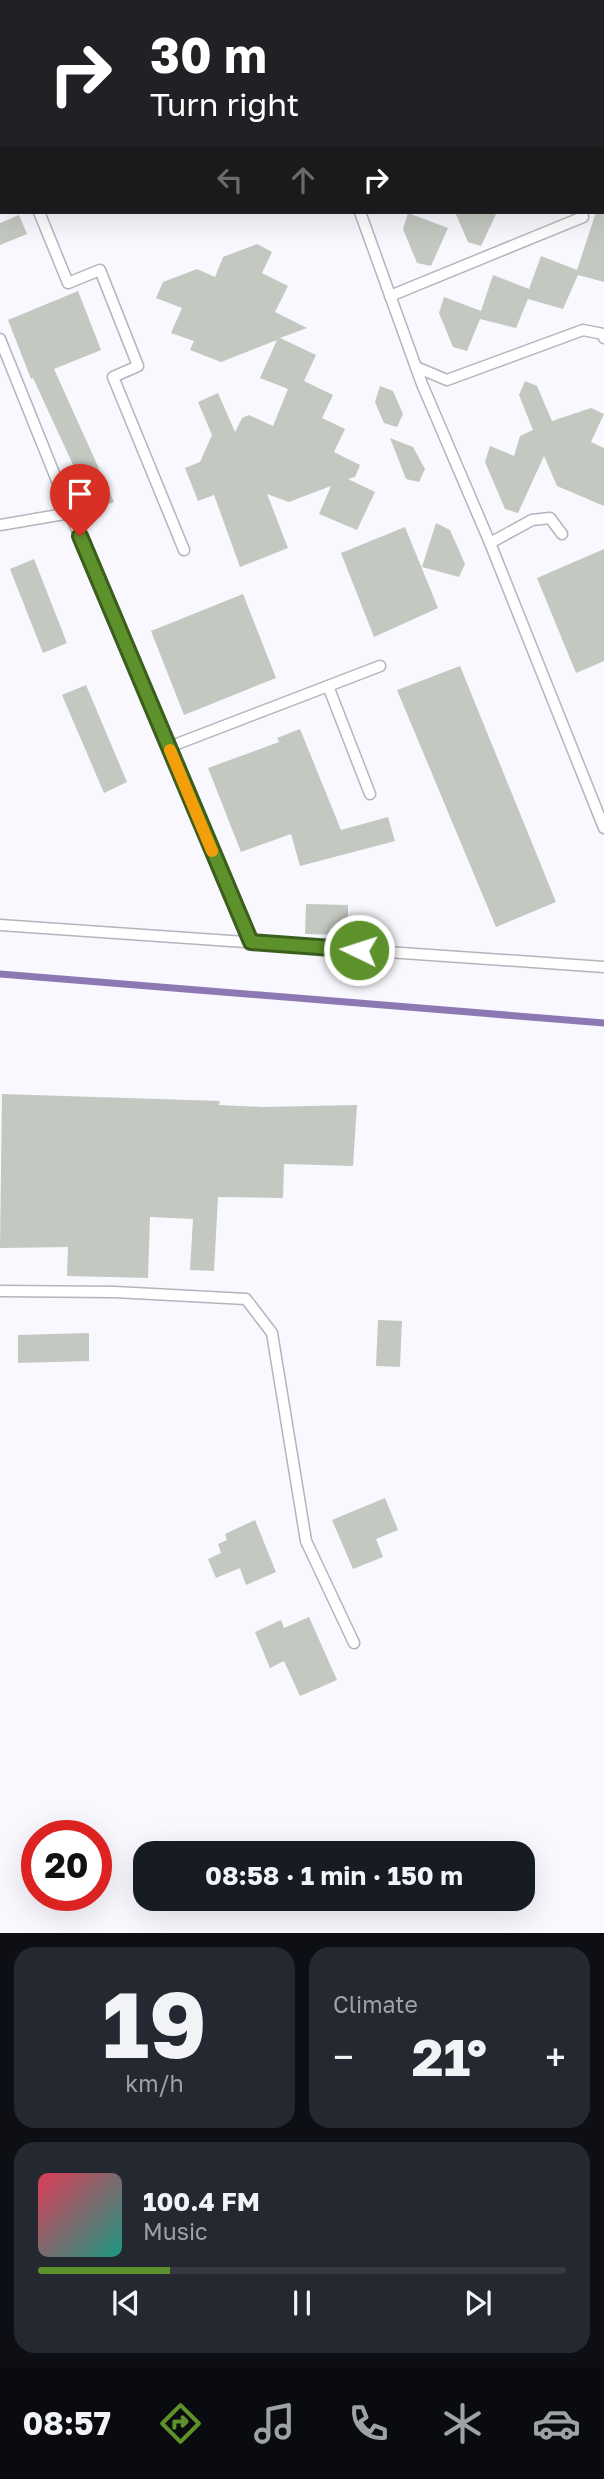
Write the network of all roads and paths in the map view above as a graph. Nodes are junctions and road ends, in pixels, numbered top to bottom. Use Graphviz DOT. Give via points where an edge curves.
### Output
graph roads {
  1 [pos="40,214"];
  2 [pos="361,214"];
  3 [pos="583,217"];
  4 [pos="390,296"];
  5 [pos="604,338"];
  6 [pos="0,339"];
  7 [pos="416,367"];
  8 [pos="70,513"];
  9 [pos="0,525"];
  10 [pos="562,534"];
  11 [pos="490,543"];
  12 [pos="184,550"];
  13 [pos="380,666"];
  14 [pos="328,686"];
  15 [pos="169,747"];
  16 [pos="370,794"];
  17 [pos="604,828"];
  18 [pos="0,925"];
  19 [pos="251,942"];
  20 [pos="604,967"];
  21 [pos="0,1291"];
  22 [pos="354,1643"];
  1 -- 12 [label="lane" via="68,283 100,270 138,366 113,377"];
  2 -- 4 [label="lane"];
  3 -- 4 [label="lane"];
  4 -- 7 [label="lane"];
  5 -- 7 [label="lane" via="583,330 447,380"];
  6 -- 8 [label="lane"];
  7 -- 11 [label="lane"];
  8 -- 9 [label="lane"];
  8 -- 15 [label="lane"];
  10 -- 11 [label="lane" via="550,518 532,520"];
  11 -- 17 [label="lane"];
  13 -- 14 [label="lane"];
  14 -- 15 [label="lane"];
  14 -- 16 [label="lane"];
  15 -- 19 [label="lane"];
  18 -- 19 [label="lane"];
  19 -- 20 [label="lane"];
  21 -- 22 [label="lane" via="246,1299 272,1333 306,1541"];
}
